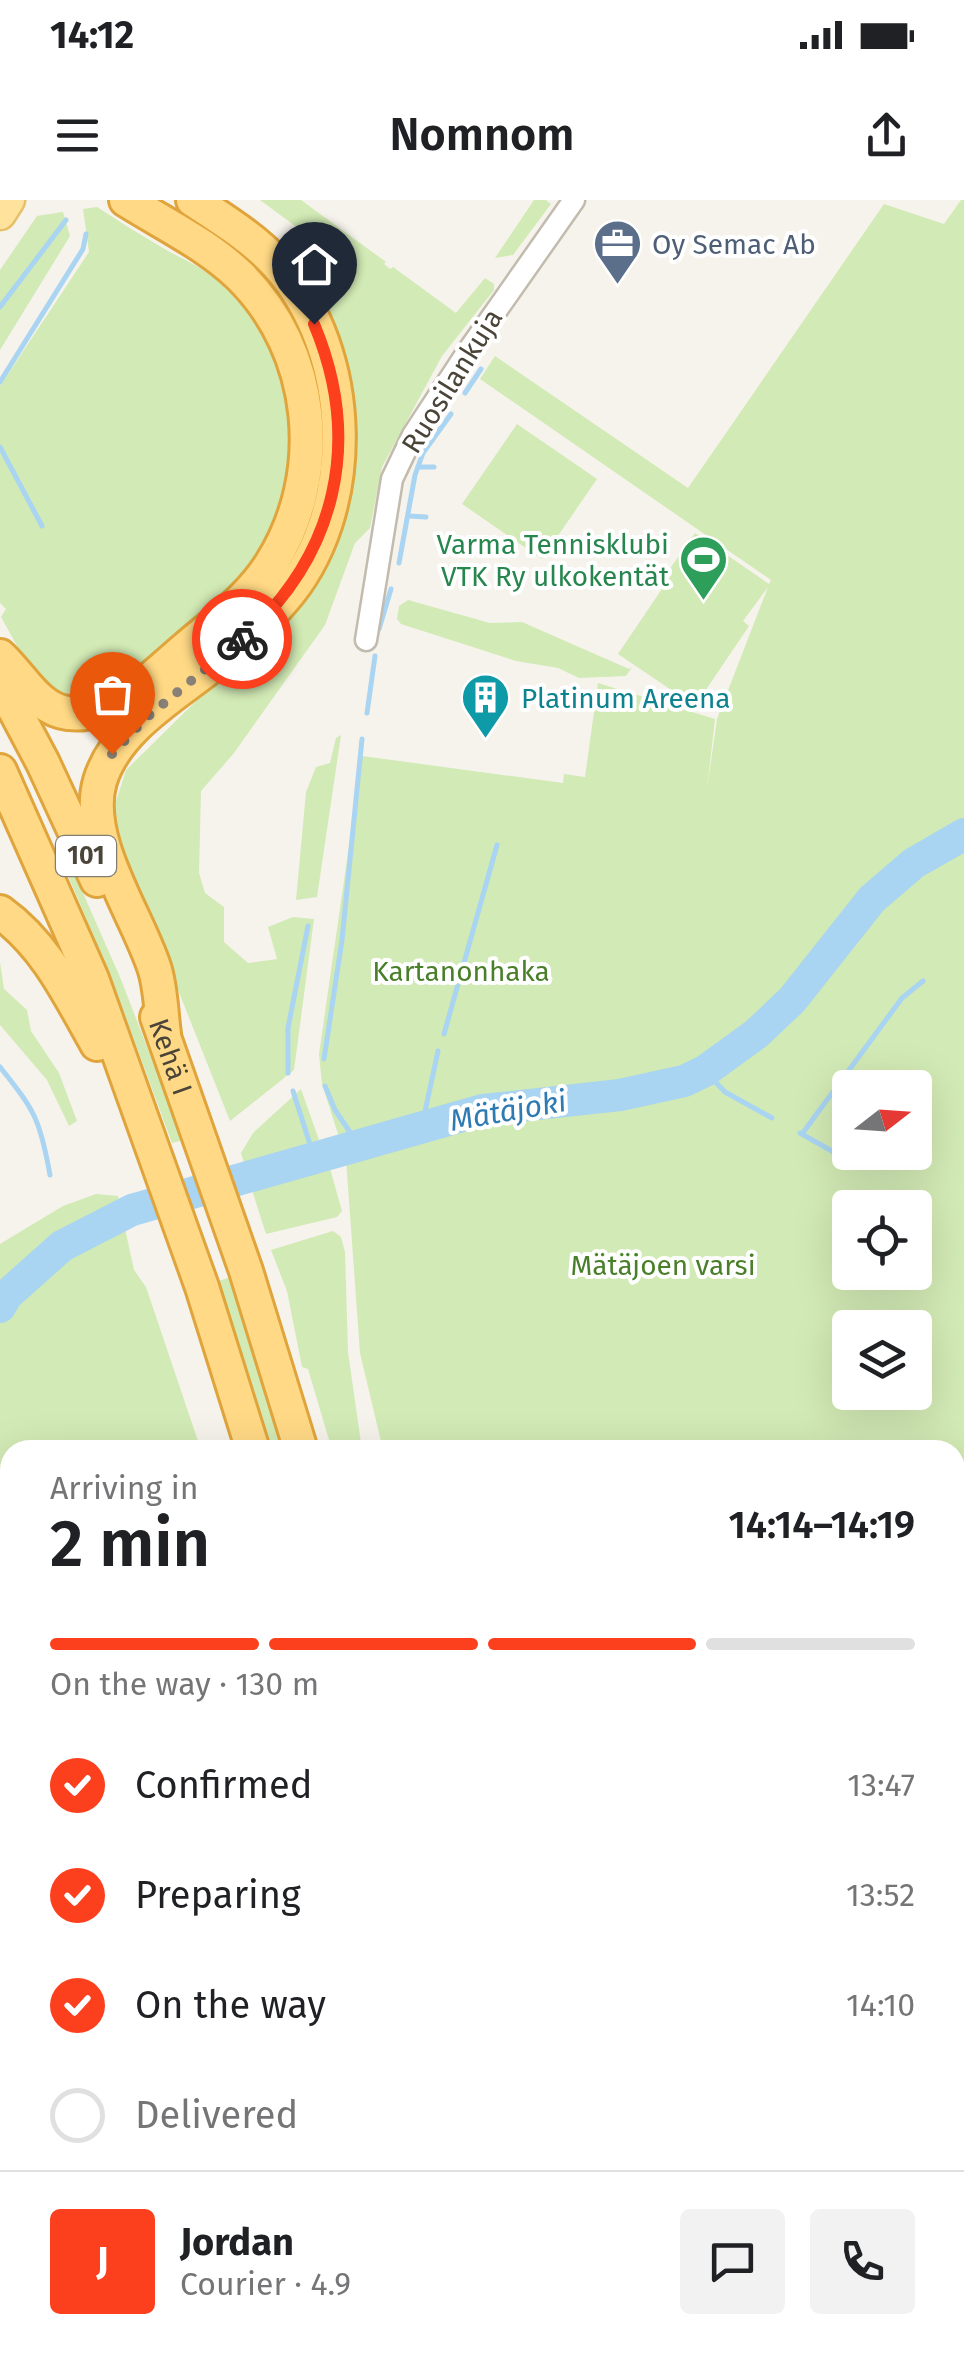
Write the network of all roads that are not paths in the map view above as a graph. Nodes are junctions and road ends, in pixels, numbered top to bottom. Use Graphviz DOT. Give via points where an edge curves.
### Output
graph roads {
  1 [pos="9,200"];
  2 [pos="126,200"];
  3 [pos="192,200"];
  4 [pos="574,200"];
  5 [pos="0,214"];
  6 [pos="366,640"];
  7 [pos="0,656"];
  8 [pos="0,682"];
  9 [pos="0,771"];
  10 [pos="0,912"];
  11 [pos="164,1034"];
  12 [pos="142,1117"];
  13 [pos="250,1440"];
  14 [pos="298,1440"];
  1 -- 5 [label="main road"];
  2 -- 7 [label="highway" via="237,273 279,324 307,412 300,498 259,582 112,705 84,714 52,709"];
  3 -- 11 [label="highway" via="249,237 280,267 324,348 339,432 328,509 300,576 251,632 122,740 101,778 102,840 156,970"];
  4 -- 6 [label="street, Ruosilankuja" via="413,435 392,479"];
  8 -- 11 [label="highway, Kehä I / 101" via="68,815"];
  9 -- 12 [label="highway, Kehä I / 101" via="92,979"];
  10 -- 12 [label="highway" via="53,966"];
  11 -- 14 [label="highway, Kehä I / 101"];
  12 -- 13 [label="highway, Kehä I / 101"];
}
